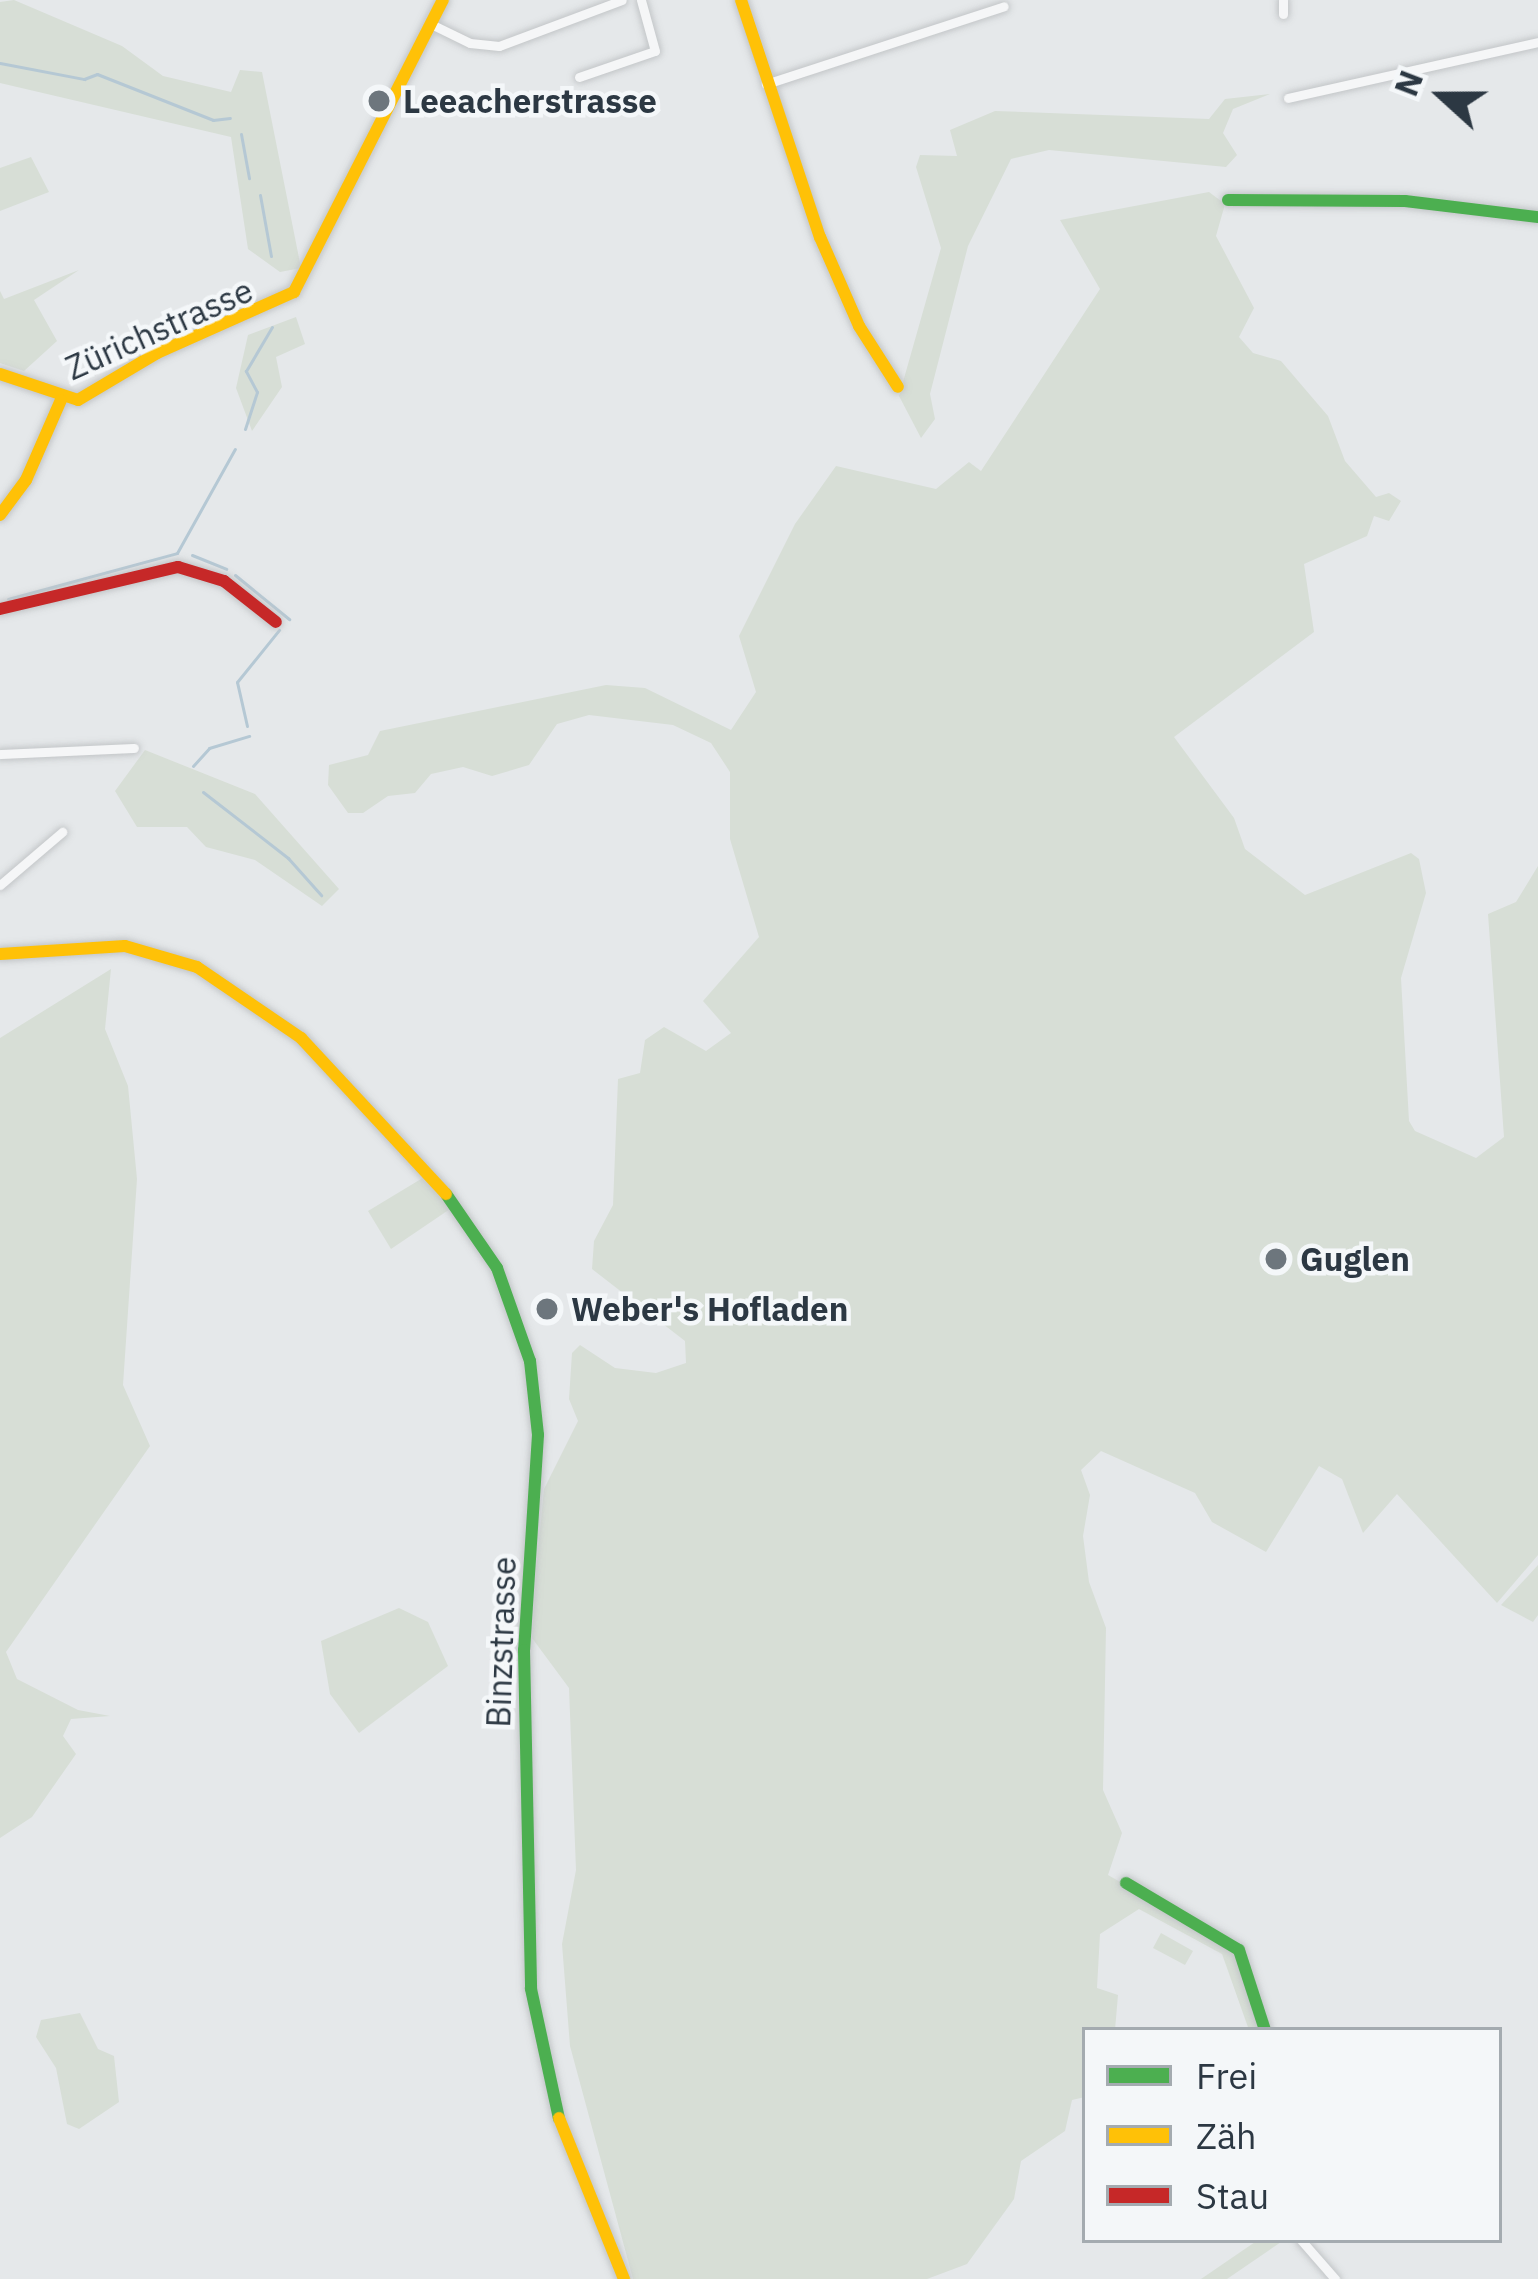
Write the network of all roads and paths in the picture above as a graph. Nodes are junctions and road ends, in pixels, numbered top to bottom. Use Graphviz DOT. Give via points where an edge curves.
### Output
graph roads {
  1 [pos="443,0"];
  2 [pos="622,0"];
  3 [pos="641,0"];
  4 [pos="741,0"];
  5 [pos="1283,0"];
  6 [pos="1004,6"];
  7 [pos="1283,14"];
  8 [pos="431,24"];
  9 [pos="1538,42"];
  10 [pos="579,77"];
  11 [pos="766,84"];
  12 [pos="1288,98"];
  13 [pos="1228,200"];
  14 [pos="1538,217"];
  15 [pos="0,374"];
  16 [pos="898,388"];
  17 [pos="61,400"];
  18 [pos="0,515"];
  19 [pos="0,610"];
  20 [pos="275,622"];
  21 [pos="134,748"];
  22 [pos="0,754"];
  23 [pos="62,832"];
  24 [pos="0,885"];
  25 [pos="0,954"];
  26 [pos="1126,1882"];
  27 [pos="1264,2027"];
  28 [pos="1304,2243"];
  29 [pos="624,2279"];
  30 [pos="1335,2279"];
  1 -- 8 [label="main road, Zürichstrasse"];
  2 -- 8 [label="street" via="499,46 470,43"];
  3 -- 10 [label="street" via="655,51"];
  4 -- 11 [label="main road"];
  5 -- 7 [label="street"];
  6 -- 11 [label="street"];
  8 -- 17 [label="main road, Zürichstrasse" via="294,292 157,353 78,400"];
  9 -- 12 [label="street"];
  11 -- 16 [label="main road" via="820,237 859,326"];
  13 -- 14 [label="main road" via="1405,201"];
  15 -- 17 [label="main road"];
  17 -- 18 [label="main road, Zürichstrasse" via="26,480"];
  19 -- 20 [label="main road" via="178,568 224,581"];
  21 -- 22 [label="street"];
  23 -- 24 [label="street"];
  25 -- 29 [label="main road, Binzstrasse" via="100,944 178,960 254,1000 323,1062 477,1231 507,1288 530,1361 538,1435 524,1684 530,1989 559,2119"];
  26 -- 27 [label="main road" via="1239,1950"];
  28 -- 30 [label="street"];
}
